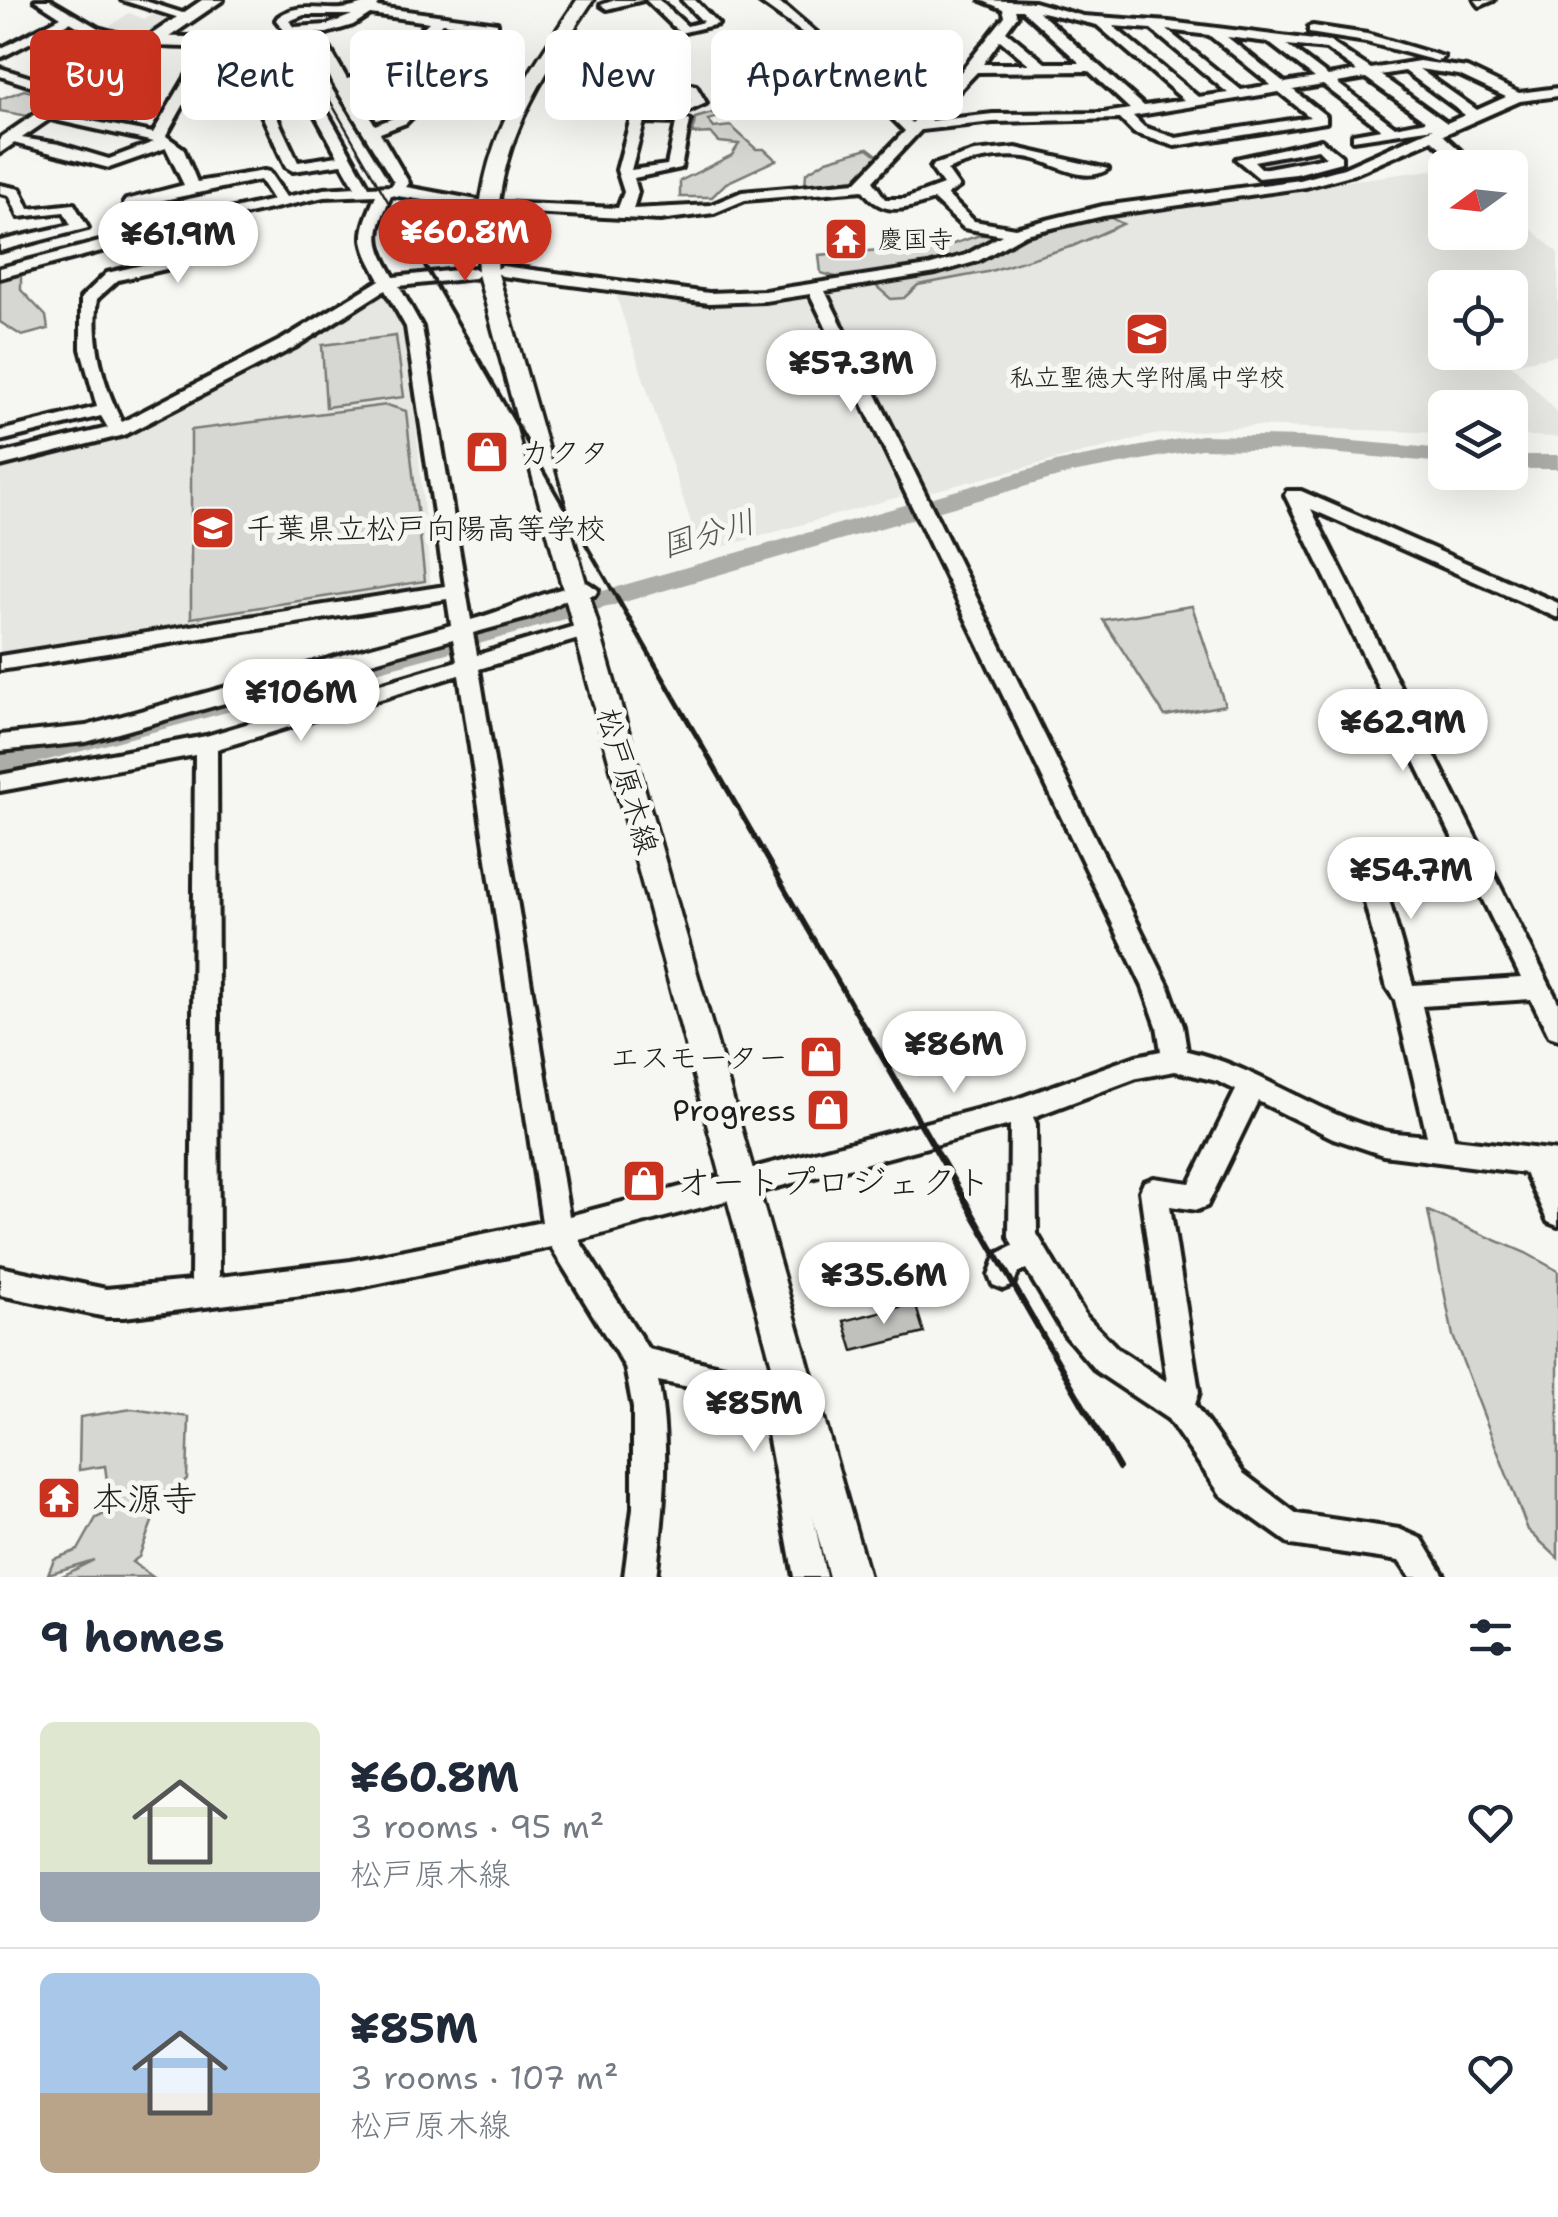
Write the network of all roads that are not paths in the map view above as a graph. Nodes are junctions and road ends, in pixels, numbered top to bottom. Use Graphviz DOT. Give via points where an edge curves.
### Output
graph roads {
  1 [pos="42,0"];
  2 [pos="130,0"];
  3 [pos="214,0"];
  4 [pos="585,0"];
  5 [pos="637,0"];
  6 [pos="652,0"];
  7 [pos="688,0"];
  8 [pos="762,0"];
  9 [pos="987,0"];
  10 [pos="374,4"];
  11 [pos="1031,4"];
  12 [pos="607,5"];
  13 [pos="1008,6"];
  14 [pos="1081,13"];
  15 [pos="189,17"];
  16 [pos="71,18"];
  17 [pos="345,18"];
  18 [pos="439,18"];
  19 [pos="1102,22"];
  20 [pos="1154,25"];
  21 [pos="1048,27"];
  22 [pos="98,30"];
  23 [pos="808,30"];
  24 [pos="1211,31"];
  25 [pos="999,32"];
  26 [pos="161,36"];
  27 [pos="1270,38"];
  28 [pos="0,54"];
  29 [pos="330,63"];
  30 [pos="1406,66"];
  31 [pos="1092,67"];
  32 [pos="972,68"];
  33 [pos="1041,68"];
  34 [pos="1462,71"];
  35 [pos="0,72"];
  36 [pos="1366,73"];
  37 [pos="963,78"];
  38 [pos="1325,80"];
  39 [pos="30,82"];
  40 [pos="342,85"];
  41 [pos="1282,87"];
  42 [pos="1557,93"];
  43 [pos="181,94"];
  44 [pos="1239,95"];
  45 [pos="1517,97"];
  46 [pos="177,100"];
  47 [pos="181,100"];
  48 [pos="1195,102"];
  49 [pos="1141,111"];
  50 [pos="1123,114"];
  51 [pos="1475,115"];
  52 [pos="38,120"];
  53 [pos="64,120"];
  54 [pos="271,120"];
  55 [pos="326,120"];
  56 [pos="637,120"];
  57 [pos="675,120"];
  58 [pos="907,120"];
  59 [pos="925,120"];
  60 [pos="917,129"];
  61 [pos="1438,129"];
  62 [pos="1255,130"];
  63 [pos="1392,131"];
  64 [pos="370,132"];
  65 [pos="1358,137"];
  66 [pos="163,140"];
  67 [pos="5,143"];
  68 [pos="1456,150"];
  69 [pos="1282,152"];
  70 [pos="347,159"];
  71 [pos="1102,170"];
  72 [pos="626,175"];
  73 [pos="865,181"];
  74 [pos="192,187"];
  75 [pos="0,189"];
  76 [pos="391,190"];
  77 [pos="364,191"];
  78 [pos="937,194"];
  79 [pos="281,201"];
  80 [pos="485,206"];
  81 [pos="624,214"];
  82 [pos="196,221"];
  83 [pos="146,234"];
  84 [pos="1015,234"];
  85 [pos="0,246"];
  86 [pos="502,271"];
  87 [pos="0,273"];
  88 [pos="474,273"];
  89 [pos="388,282"];
  90 [pos="816,288"];
  91 [pos="104,410"];
  92 [pos="118,431"];
  93 [pos="0,436"];
  94 [pos="0,460"];
  95 [pos="582,590"];
  96 [pos="456,591"];
  97 [pos="1558,611"];
  98 [pos="463,628"];
  99 [pos="585,630"];
  100 [pos="0,663"];
  101 [pos="469,666"];
  102 [pos="0,743"];
  103 [pos="206,744"];
  104 [pos="0,783"];
  105 [pos="1370,872"];
  106 [pos="1535,988"];
  107 [pos="1408,996"];
  108 [pos="1558,1028"];
  109 [pos="1175,1060"];
  110 [pos="1252,1085"];
  111 [pos="1018,1110"];
  112 [pos="1444,1152"];
  113 [pos="1546,1162"];
  114 [pos="742,1183"];
  115 [pos="1558,1213"];
  116 [pos="558,1232"];
  117 [pos="1031,1251"];
  118 [pos="1002,1274"];
  119 [pos="0,1280"];
  120 [pos="205,1291"];
  121 [pos="639,1362"];
  122 [pos="786,1384"];
  123 [pos="1179,1408"];
  124 [pos="640,1577"];
  125 [pos="810,1577"];
  126 [pos="850,1577"];
  127 [pos="1430,1577"];
  1 -- 16 [label="street"];
  2 -- 15 [label="street"];
  3 -- 15 [label="highway"];
  4 -- 80 [label="main road, 松戸原木線" via="507,122"];
  5 -- 12 [label="street"];
  6 -- 7 [label="street" via="684,30 712,24"];
  8 -- 23 [label="street"];
  9 -- 13 [label="street"];
  10 -- 17 [label="street"];
  10 -- 18 [label="street"];
  11 -- 13 [label="street"];
  11 -- 14 [label="street"];
  11 -- 21 [label="street"];
  13 -- 25 [label="street" via="1010,16"];
  14 -- 19 [label="street"];
  14 -- 21 [label="street"];
  14 -- 34 [label="street" via="1166,12 1306,29 1383,42 1447,60"];
  15 -- 26 [label="highway"];
  16 -- 22 [label="street"];
  16 -- 28 [label="street"];
  17 -- 17 [label="street" via="326,30 321,17 283,24 284,16 306,11"];
  18 -- 40 [label="street" via="383,73"];
  18 -- 64 [label="street" via="493,26 401,120"];
  19 -- 20 [label="street"];
  19 -- 48 [label="street"];
  20 -- 24 [label="street"];
  20 -- 44 [label="street"];
  21 -- 31 [label="street"];
  24 -- 27 [label="street"];
  24 -- 41 [label="street"];
  25 -- 32 [label="street"];
  25 -- 33 [label="street"];
  27 -- 36 [label="street" via="1330,46"];
  27 -- 38 [label="street"];
  29 -- 40 [label="street"];
  30 -- 34 [label="street"];
  30 -- 36 [label="street"];
  30 -- 51 [label="street"];
  31 -- 33 [label="street"];
  31 -- 49 [label="street"];
  32 -- 33 [label="street"];
  32 -- 37 [label="street"];
  34 -- 45 [label="street"];
  35 -- 39 [label="street"];
  36 -- 38 [label="street"];
  36 -- 61 [label="street"];
  38 -- 41 [label="street"];
  38 -- 63 [label="street"];
  40 -- 64 [label="street"];
  41 -- 44 [label="street"];
  41 -- 62 [label="street" via="1321,118"];
  42 -- 45 [label="street"];
  43 -- 46 [label="street"];
  44 -- 48 [label="street"];
  45 -- 51 [label="street"];
  46 -- 47 [label="street"];
  46 -- 66 [label="street"];
  48 -- 49 [label="street"];
  49 -- 50 [label="street"];
  50 -- 60 [label="street" via="994,118"];
  50 -- 62 [label="street" via="1138,130 1175,142"];
  51 -- 61 [label="street"];
  52 -- 67 [label="highway"];
  53 -- 66 [label="street"];
  54 -- 70 [label="street" via="293,167"];
  55 -- 70 [label="street"];
  56 -- 72 [label="street"];
  57 -- 72 [label="street" via="683,122 674,168"];
  58 -- 60 [label="street"];
  59 -- 60 [label="street"];
  60 -- 73 [label="street"];
  61 -- 63 [label="street"];
  61 -- 68 [label="street"];
  61 -- 84 [label="street" via="1349,172 1301,184 1103,211"];
  62 -- 69 [label="street"];
  63 -- 65 [label="street"];
  64 -- 76 [label="street" via="402,183"];
  66 -- 67 [label="street" via="109,164 59,148"];
  66 -- 74 [label="street" via="176,148"];
  69 -- 69 [label="street" via="1321,144 1336,159 1259,174 1243,159"];
  70 -- 77 [label="street"];
  71 -- 78 [label="street" via="1078,172 1038,154 981,154 938,168 954,186"];
  72 -- 81 [label="street"];
  73 -- 78 [label="street" via="888,204"];
  73 -- 81 [label="street" via="742,196 680,215"];
  74 -- 79 [label="street" via="264,175"];
  74 -- 83 [label="street" via="131,202"];
  75 -- 85 [label="street" via="15,192 24,214 69,207 80,228"];
  76 -- 77 [label="street"];
  76 -- 80 [label="street"];
  76 -- 89 [label="street" via="368,237"];
  77 -- 79 [label="street"];
  78 -- 84 [label="street" via="970,225"];
  79 -- 82 [label="street"];
  80 -- 81 [label="street"];
  80 -- 95 [label="main road, 松戸原木線" via="494,300"];
  82 -- 83 [label="street"];
  82 -- 91 [label="street" via="173,263 114,276 89,298"];
  83 -- 87 [label="street"];
  84 -- 90 [label="street" via="954,264"];
  86 -- 90 [label="street" via="708,298"];
  88 -- 89 [label="street"];
  89 -- 92 [label="street" via="289,343"];
  89 -- 96 [label="street" via="414,326"];
  90 -- 109 [label="street" via="1156,986"];
  91 -- 92 [label="street"];
  91 -- 93 [label="street"];
  92 -- 94 [label="street"];
  95 -- 98 [label="street"];
  95 -- 99 [label="main road, 松戸原木線"];
  96 -- 98 [label="street"];
  96 -- 100 [label="street"];
  97 -- 106 [label="street" via="1294,495"];
  98 -- 101 [label="street"];
  98 -- 102 [label="street" via="86,734"];
  99 -- 101 [label="street"];
  99 -- 114 [label="main road, 松戸原木線"];
  101 -- 103 [label="street"];
  101 -- 116 [label="street"];
  103 -- 104 [label="street"];
  103 -- 120 [label="street"];
  105 -- 107 [label="street" via="1400,988"];
  106 -- 107 [label="street"];
  106 -- 108 [label="street"];
  107 -- 112 [label="street"];
  109 -- 110 [label="street"];
  109 -- 111 [label="street" via="1136,1067"];
  110 -- 112 [label="street" via="1370,1138"];
  110 -- 123 [label="street" via="1197,1197 1154,1191 1184,1392"];
  111 -- 114 [label="street"];
  111 -- 117 [label="street" via="1023,1236"];
  112 -- 113 [label="street"];
  113 -- 115 [label="street"];
  114 -- 116 [label="street"];
  114 -- 122 [label="main road, 松戸原木線"];
  116 -- 120 [label="street" via="351,1276"];
  116 -- 121 [label="street"];
  117 -- 118 [label="street"];
  117 -- 123 [label="street" via="1075,1325 1107,1360"];
  119 -- 120 [label="street" via="106,1303"];
  121 -- 122 [label="street" via="744,1385"];
  121 -- 124 [label="street" via="650,1455"];
  122 -- 125 [label="street" via="778,1421"];
  122 -- 126 [label="main road, 松戸原木線"];
  123 -- 127 [label="street" via="1232,1484 1290,1530 1400,1545"];
}
